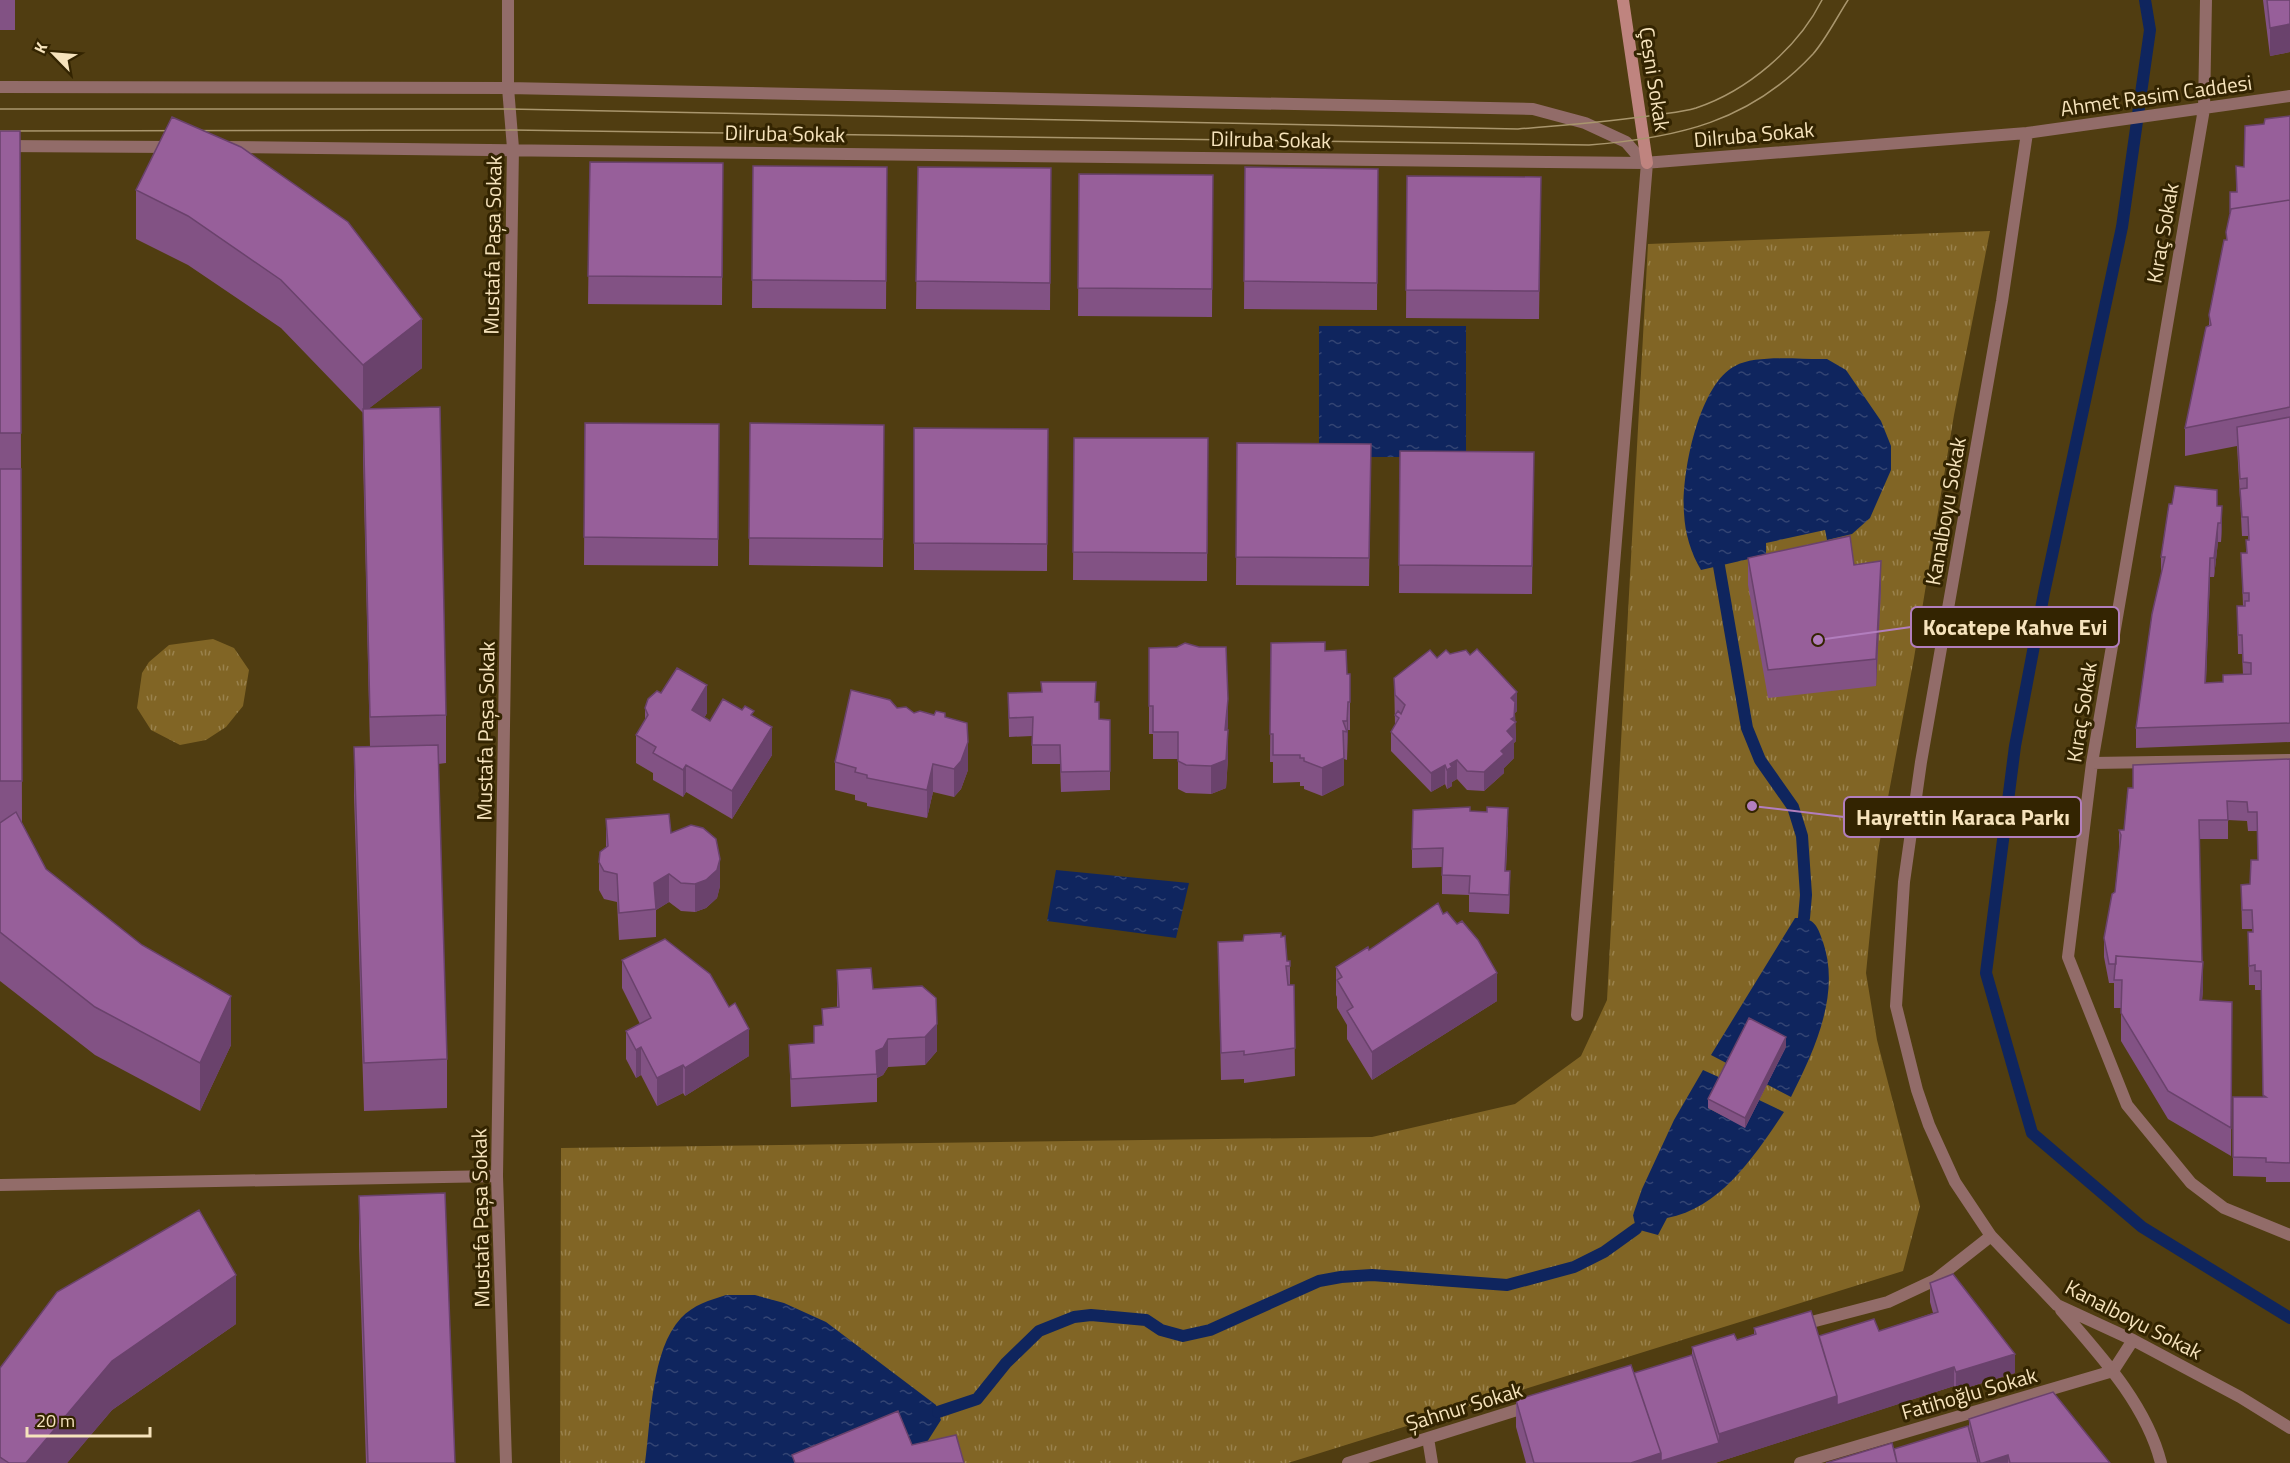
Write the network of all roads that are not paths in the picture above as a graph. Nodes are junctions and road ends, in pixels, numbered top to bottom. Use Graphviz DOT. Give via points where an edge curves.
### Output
graph roads {
  1 [pos="508,0"];
  2 [pos="1623,0"];
  3 [pos="2206,0"];
  4 [pos="0,87"];
  5 [pos="508,88"];
  6 [pos="2290,96"];
  7 [pos="2204,109"];
  8 [pos="2027,133"];
  9 [pos="0,146"];
  10 [pos="191,147"];
  11 [pos="215,147"];
  12 [pos="513,148"];
  13 [pos="1646,163"];
  14 [pos="2290,759"];
  15 [pos="2092,763"];
  16 [pos="1577,1015"];
  17 [pos="497,1176"];
  18 [pos="0,1185"];
  19 [pos="2290,1235"];
  20 [pos="1991,1236"];
  21 [pos="2057,1305"];
  22 [pos="1782,1329"];
  23 [pos="2133,1340"];
  24 [pos="2113,1371"];
  25 [pos="1539,1403"];
  26 [pos="2290,1428"];
  27 [pos="1428,1438"];
  28 [pos="506,1463"];
  29 [pos="1348,1463"];
  30 [pos="1432,1463"];
  31 [pos="1800,1463"];
  32 [pos="2161,1463"];
  1 -- 5 [label="street, Mustafa Paşa Sokak"];
  2 -- 13 [label="street, Çeşni Sokak"];
  3 -- 7 [label="street, Kıraç Sokak"];
  4 -- 5 [label="street"];
  5 -- 12 [label="street, Mustafa Paşa Sokak"];
  5 -- 13 [label="street" via="1533,109 1585,123 1626,142"];
  6 -- 7 [label="street, Ahmet Rasim Caddesi"];
  7 -- 8 [label="street, Ahmet Rasim Caddesi"];
  7 -- 15 [label="street, Kıraç Sokak"];
  8 -- 13 [label="street, Dilruba Sokak"];
  8 -- 20 [label="street, Kanalboyu Sokak" via="2000,313 1920,762 1904,882 1896,1006 1929,1125 1954,1182"];
  9 -- 10 [label="street"];
  11 -- 12 [label="street, Dilruba Sokak"];
  12 -- 13 [label="street, Dilruba Sokak"];
  12 -- 17 [label="street, Mustafa Paşa Sokak"];
  13 -- 16 [label="street"];
  14 -- 15 [label="street"];
  15 -- 19 [label="street, Kıraç Sokak" via="2068,957 2127,1105 2191,1183 2224,1208"];
  17 -- 18 [label="street"];
  17 -- 28 [label="street, Mustafa Paşa Sokak"];
  20 -- 21 [label="street, Kanalboyu Sokak"];
  20 -- 22 [label="street" via="1935,1280 1888,1302"];
  21 -- 23 [label="street, Kanalboyu Sokak"];
  21 -- 24 [label="street"];
  23 -- 24 [label="street"];
  23 -- 26 [label="street, Kanalboyu Sokak"];
  24 -- 31 [label="street, Fatihoğlu Sokak"];
  24 -- 32 [label="street" via="2156,1444"];
  25 -- 27 [label="street, Şahnur Sokak"];
  27 -- 29 [label="street, Şahnur Sokak"];
  27 -- 30 [label="street"];
}
